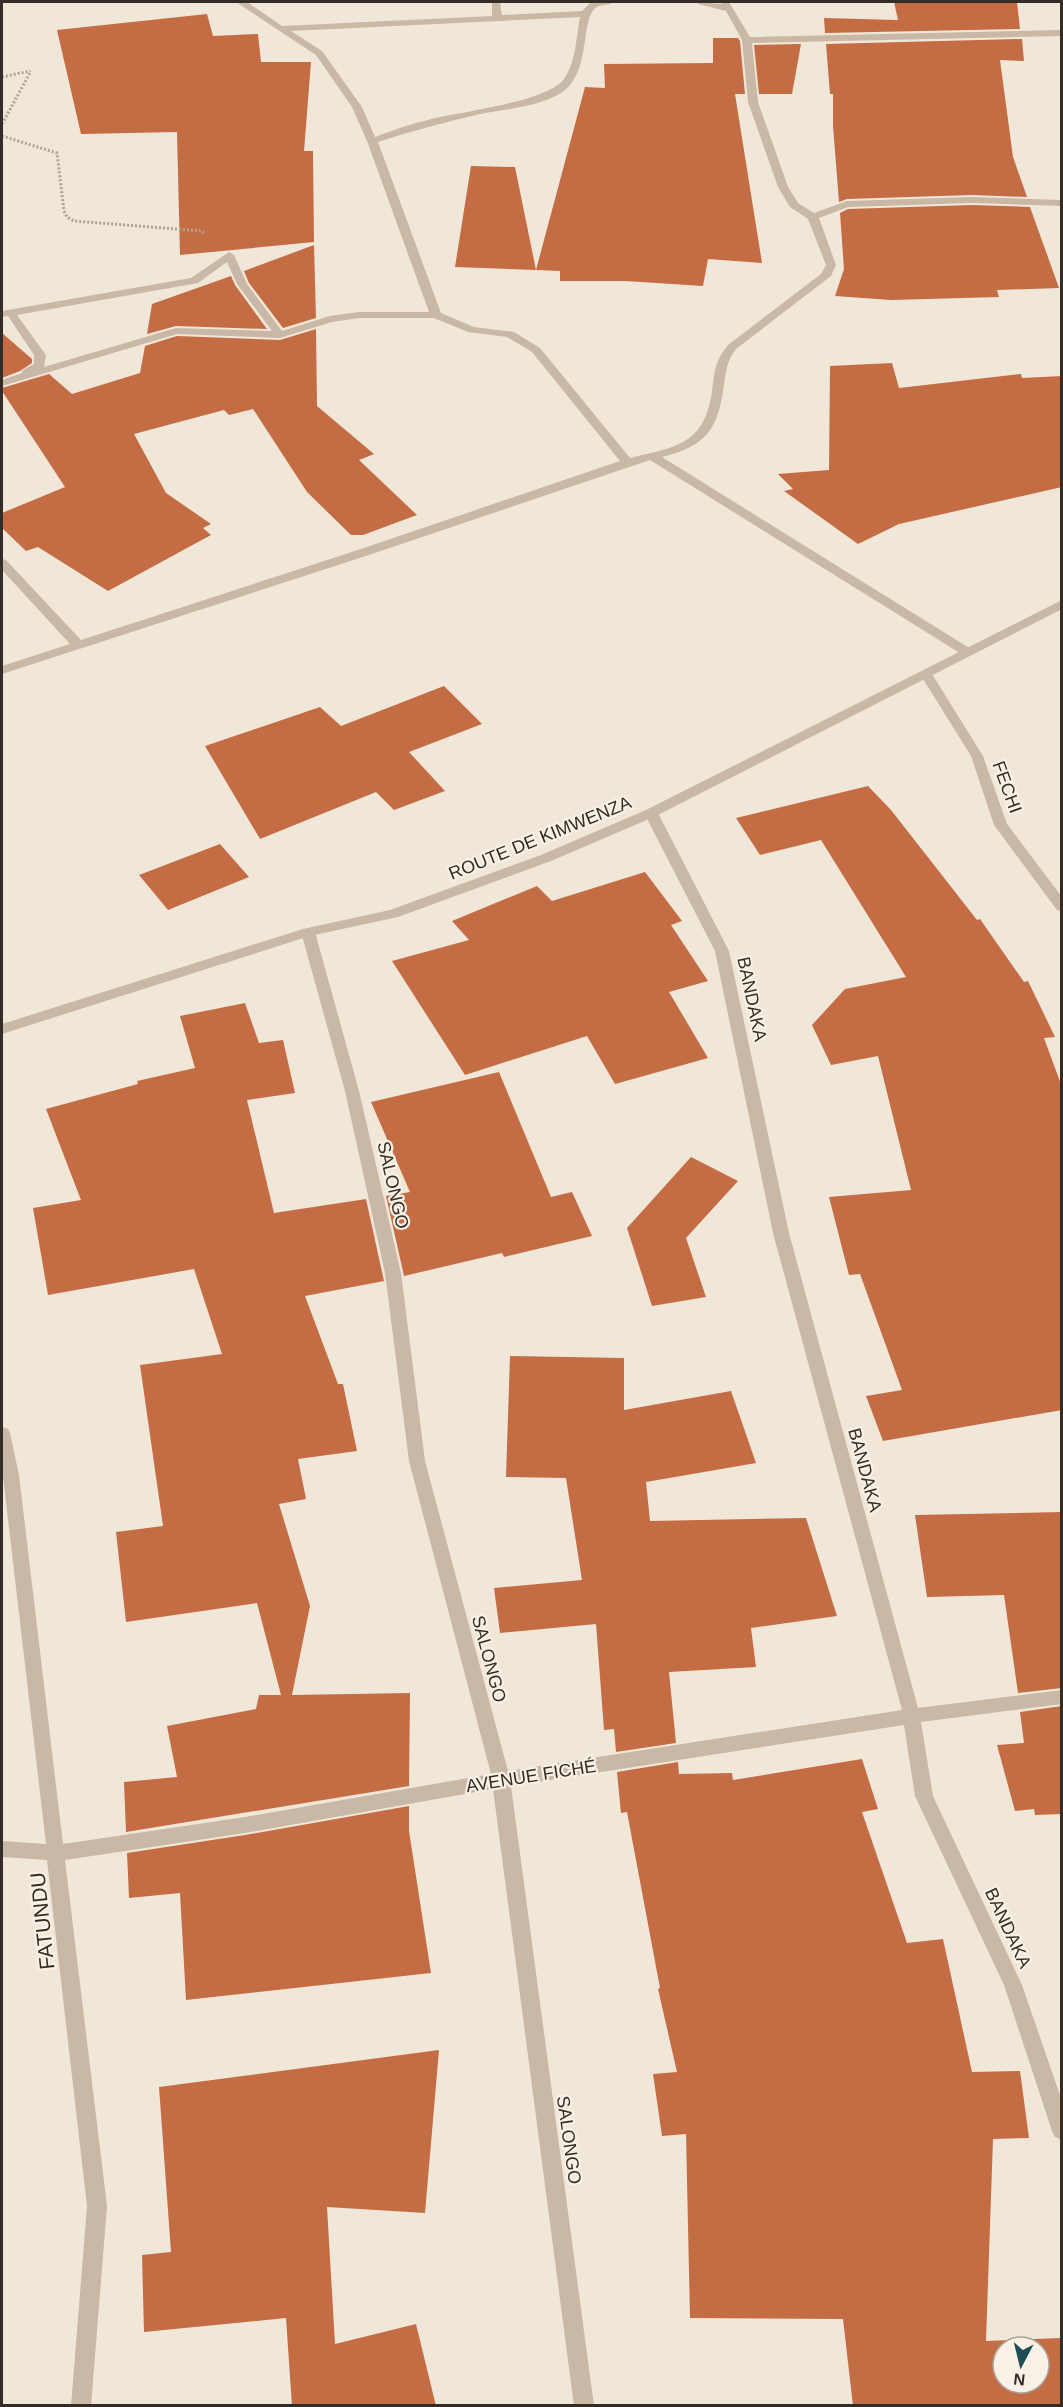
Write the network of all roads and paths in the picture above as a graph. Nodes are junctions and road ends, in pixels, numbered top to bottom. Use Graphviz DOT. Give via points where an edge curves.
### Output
graph roads {
  1 [pos="241,2"];
  2 [pos="496,2"];
  3 [pos="607,2"];
  4 [pos="701,2"];
  5 [pos="727,5"];
  6 [pos="585,14"];
  7 [pos="497,17"];
  8 [pos="280,30"];
  9 [pos="1062,33"];
  10 [pos="747,40"];
  11 [pos="2,77"];
  12 [pos="2,124"];
  13 [pos="2,136"];
  14 [pos="372,141"];
  15 [pos="1062,203"];
  16 [pos="813,217"];
  17 [pos="230,255"];
  18 [pos="5,313"];
  19 [pos="436,315"];
  20 [pos="280,335"];
  21 [pos="14,378"];
  22 [pos="2,383"];
  23 [pos="654,457"];
  24 [pos="627,462"];
  25 [pos="2,563"];
  26 [pos="1062,604"];
  27 [pos="77,644"];
  28 [pos="967,652"];
  29 [pos="2,670"];
  30 [pos="926,674"];
  31 [pos="651,813"];
  32 [pos="1062,908"];
  33 [pos="308,932"];
  34 [pos="2,1029"];
  35 [pos="2,1433"];
  36 [pos="1062,1697"];
  37 [pos="912,1717"];
  38 [pos="501,1780"];
  39 [pos="2,1849"];
  40 [pos="57,1853"];
  41 [pos="1062,2131"];
  42 [pos="81,2406"];
  43 [pos="584,2406"];
  1 -- 8 [label="street"];
  2 -- 7 [label="street"];
  3 -- 6 [label="street" via="594,4"];
  4 -- 5 [label="street"];
  5 -- 10 [label="street"];
  6 -- 7 [label="street"];
  6 -- 14 [label="street" via="577,65 557,91 426,123"];
  7 -- 8 [label="street"];
  8 -- 14 [label="street" via="319,53 357,107"];
  9 -- 10 [label="street"];
  10 -- 16 [label="street" via="753,102 783,187 794,205"];
  11 -- 12 [label="path" via="31,71"];
  13 -- 17 [label="path" via="57,153 67,217 74,221 202,231"];
  14 -- 19 [label="street"];
  15 -- 16 [label="street" via="972,200 847,204"];
  16 -- 23 [label="street" via="831,265 826,276 732,347 722,360 709,424 694,441"];
  17 -- 18 [label="street" via="194,281"];
  17 -- 20 [label="street" via="242,284"];
  18 -- 21 [label="street" via="40,355 39,366"];
  19 -- 20 [label="street" via="359,315 330,319"];
  19 -- 24 [label="street" via="472,330 510,334 536,350"];
  20 -- 21 [label="street" via="176,331"];
  21 -- 22 [label="street"];
  23 -- 24 [label="street"];
  23 -- 28 [label="street"];
  24 -- 27 [label="street" via="365,552"];
  25 -- 27 [label="street"];
  26 -- 28 [label="street, ROUTE DE KIMWENZA"];
  27 -- 29 [label="street"];
  28 -- 30 [label="street, ROUTE DE KIMWENZA"];
  30 -- 31 [label="street, ROUTE DE KIMWENZA"];
  30 -- 32 [label="street, FECHI" via="977,756 1001,825"];
  31 -- 33 [label="street, ROUTE DE KIMWENZA" via="546,858 393,914"];
  31 -- 37 [label="street, BANDAKA" via="722,951 781,1233"];
  33 -- 34 [label="street, ROUTE DE KIMWENZA"];
  33 -- 38 [label="street, SALONGO" via="352,1091 393,1273 417,1461"];
  35 -- 40 [label="street, FATUNDU" via="11,1475"];
  36 -- 37 [label="street, AVENUE FICHÉ"];
  37 -- 38 [label="street, AVENUE FICHÉ"];
  37 -- 41 [label="street, BANDAKA" via="924,1796 1013,1985"];
  38 -- 40 [label="street, AVENUE FICHÉ"];
  38 -- 43 [label="street, SALONGO"];
  39 -- 40 [label="street, AVENUE FICHÉ"];
  40 -- 42 [label="street, FATUNDU" via="97,2206"];
}
